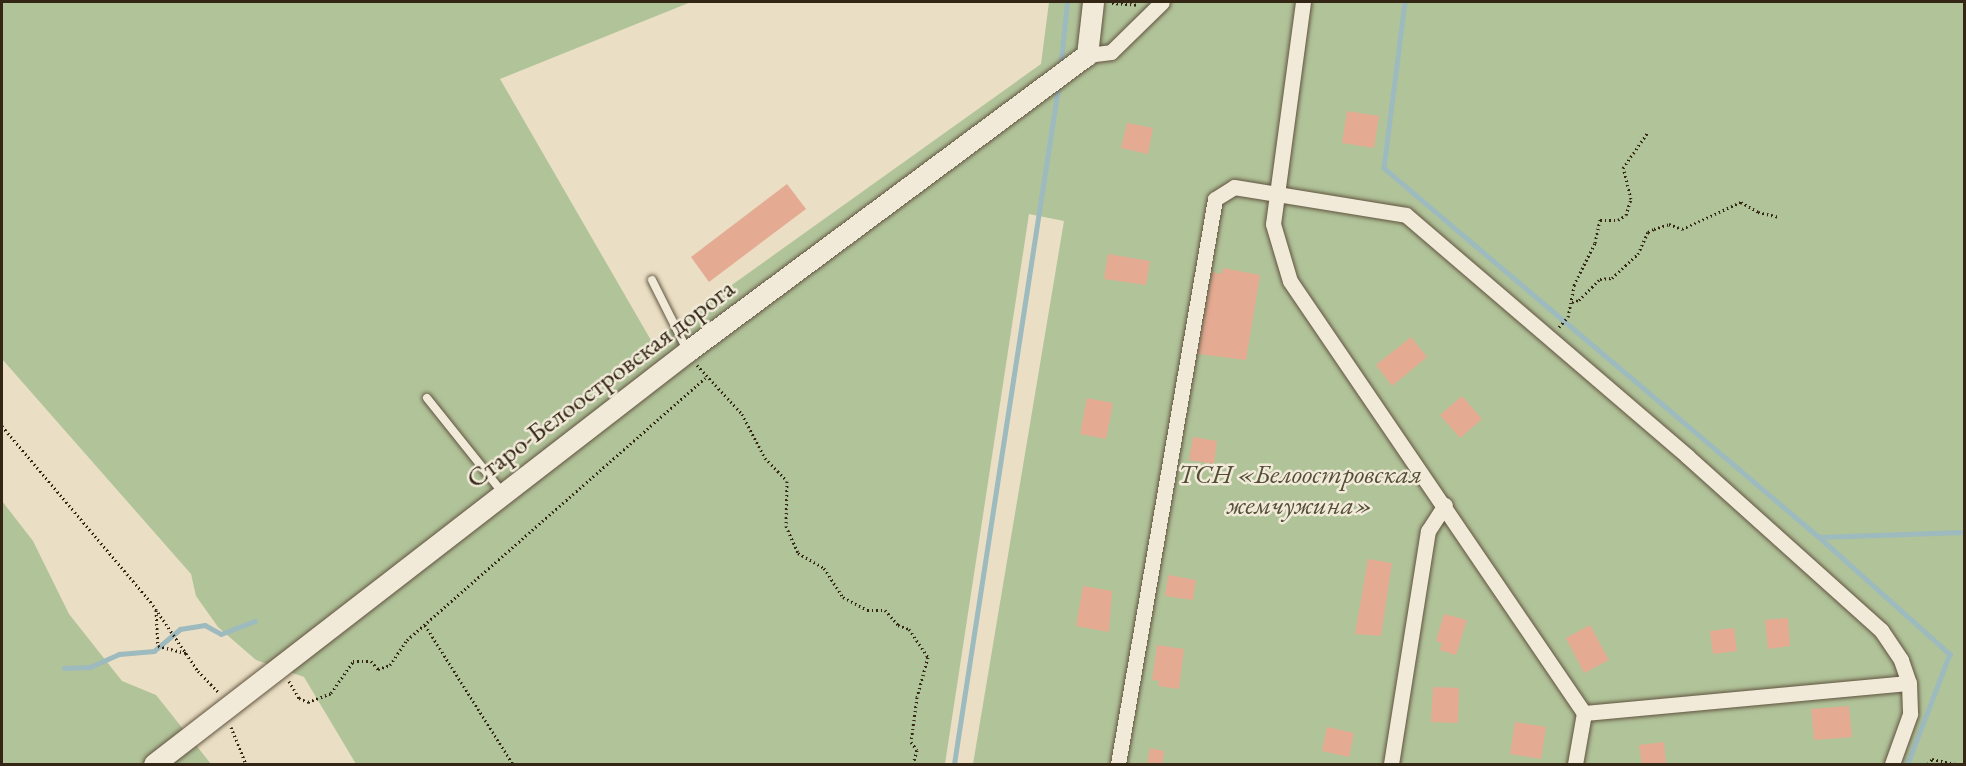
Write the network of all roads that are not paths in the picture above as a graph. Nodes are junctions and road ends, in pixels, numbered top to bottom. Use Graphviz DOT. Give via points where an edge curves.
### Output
graph roads {
  1 [pos="1093,2"];
  2 [pos="1162,2"];
  3 [pos="1303,2"];
  4 [pos="1087,55"];
  5 [pos="1275,193"];
  6 [pos="652,280"];
  7 [pos="687,351"];
  8 [pos="427,398"];
  9 [pos="503,494"];
  10 [pos="1445,505"];
  11 [pos="1908,682"];
  12 [pos="1584,713"];
  13 [pos="154,765"];
  14 [pos="1118,765"];
  15 [pos="1391,765"];
  16 [pos="1575,765"];
  17 [pos="1892,765"];
  1 -- 4 [label="street"];
  2 -- 4 [label="street" via="1112,52"];
  3 -- 5 [label="street"];
  4 -- 7 [label="street, Старо-Белоостровская дорога"];
  5 -- 10 [label="street" via="1273,224 1290,281"];
  5 -- 11 [label="street" via="1406,215 1687,456 1881,630 1901,660"];
  5 -- 14 [label="street" via="1234,187 1215,199"];
  6 -- 7 [label="lane"];
  7 -- 9 [label="street, Старо-Белоостровская дорога"];
  8 -- 9 [label="lane"];
  9 -- 13 [label="street, Старо-Белоостровская дорога"];
  10 -- 12 [label="street"];
  10 -- 15 [label="street" via="1428,531"];
  11 -- 12 [label="street"];
  11 -- 17 [label="street" via="1910,714"];
  12 -- 16 [label="street"];
}
